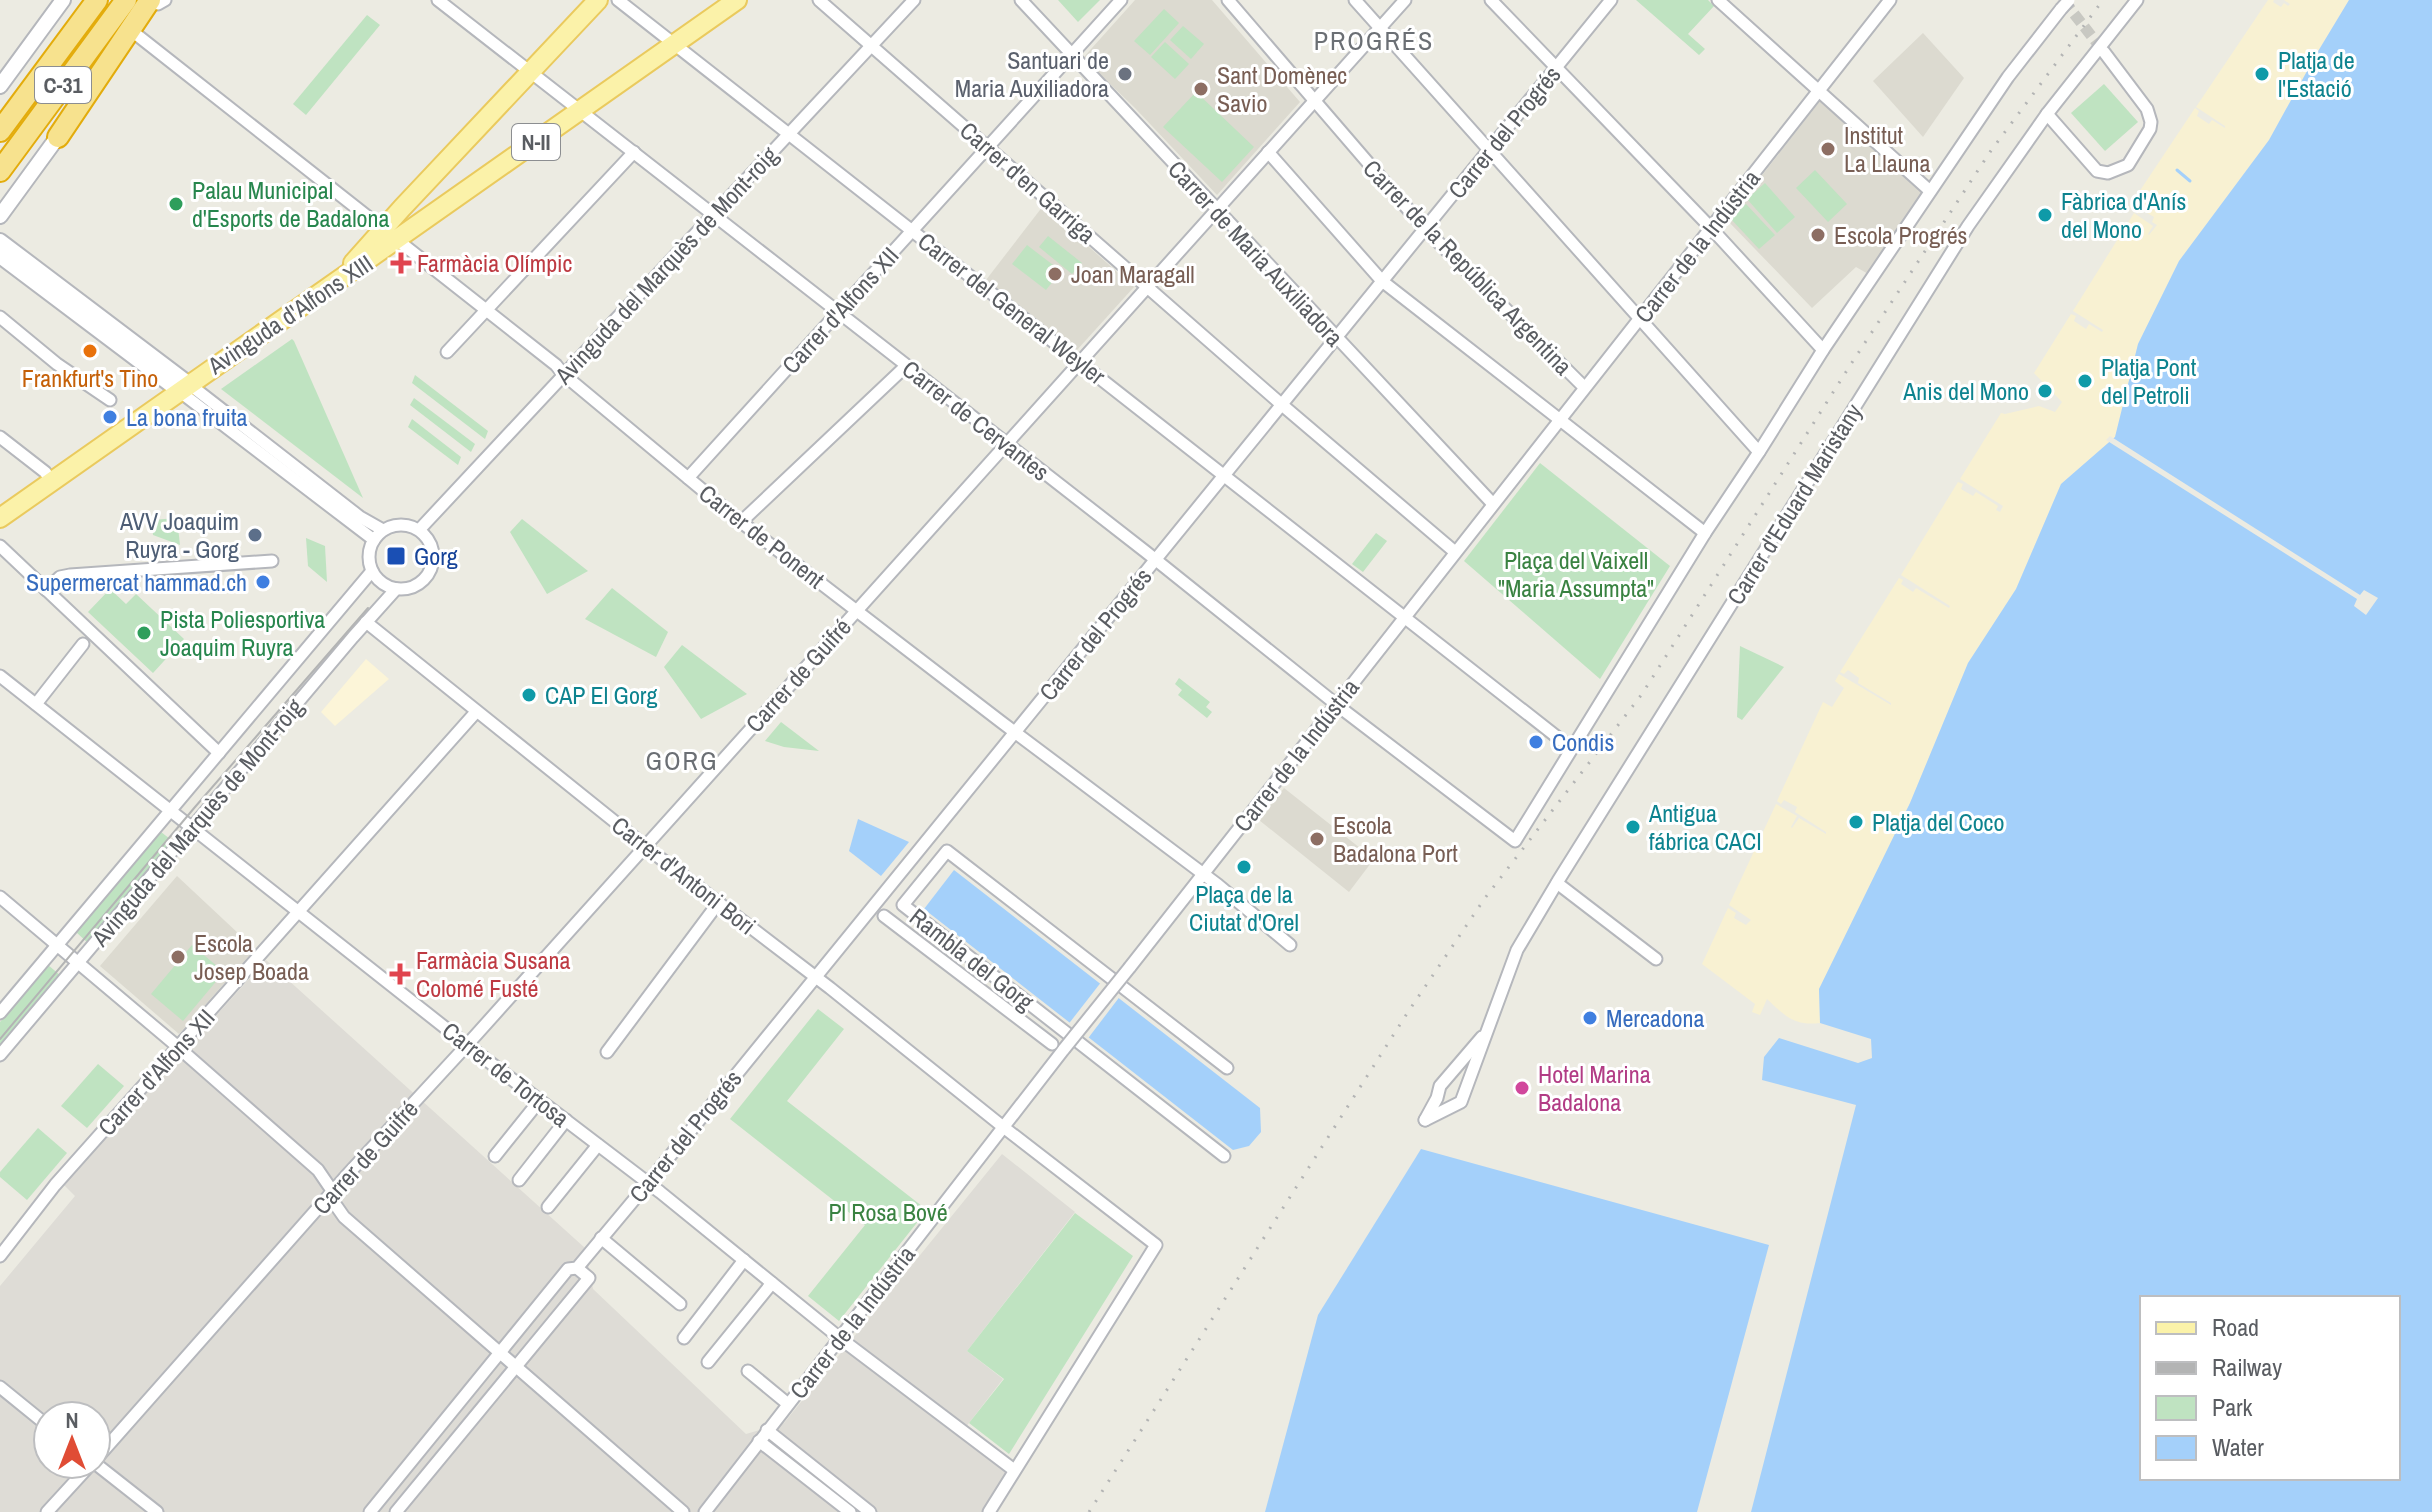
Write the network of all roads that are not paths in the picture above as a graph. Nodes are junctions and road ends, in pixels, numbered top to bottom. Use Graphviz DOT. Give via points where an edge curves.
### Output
graph roads {
  1 [pos="63,0"];
  2 [pos="97,0"];
  3 [pos="126,0"];
  4 [pos="438,0"];
  5 [pos="598,0"];
  6 [pos="618,0"];
  7 [pos="737,0"];
  8 [pos="819,0"];
  9 [pos="914,0"];
  10 [pos="1021,0"];
  11 [pos="1121,0"];
  12 [pos="1228,0"];
  13 [pos="1355,0"];
  14 [pos="1405,0"];
  15 [pos="1491,0"];
  16 [pos="1611,0"];
  17 [pos="1718,0"];
  18 [pos="1890,0"];
  19 [pos="2137,0"];
  20 [pos="159,1"];
  21 [pos="2064,3"];
  22 [pos="1380,28"];
  23 [pos="137,35"];
  24 [pos="672,43"];
  25 [pos="872,46"];
  26 [pos="2104,52"];
  27 [pos="1071,56"];
  28 [pos="1555,69"];
  29 [pos="530,72"];
  30 [pos="0,86"];
  31 [pos="1819,90"];
  32 [pos="1314,101"];
  33 [pos="580,111"];
  34 [pos="2047,114"];
  35 [pos="0,131"];
  36 [pos="788,135"];
  37 [pos="58,137"];
  38 [pos="989,147"];
  39 [pos="1490,150"];
  40 [pos="634,152"];
  41 [pos="1268,152"];
  42 [pos="0,171"];
  43 [pos="1930,191"];
  44 [pos="1217,210"];
  45 [pos="715,215"];
  46 [pos="0,216"];
  47 [pos="1711,228"];
  48 [pos="1425,229"];
  49 [pos="392,230"];
  50 [pos="911,230"];
  51 [pos="0,241"];
  52 [pos="0,256"];
  53 [pos="1382,281"];
  54 [pos="1147,287"];
  55 [pos="487,310"];
  56 [pos="837,312"];
  57 [pos="0,317"];
  58 [pos="1639,319"];
  59 [pos="1335,338"];
  60 [pos="1823,350"];
  61 [pos="447,352"];
  62 [pos="1081,361"];
  63 [pos="906,366"];
  64 [pos="563,374"];
  65 [pos="1584,387"];
  66 [pos="184,388"];
  67 [pos="110,400"];
  68 [pos="1281,404"];
  69 [pos="1558,419"];
  70 [pos="0,437"];
  71 [pos="1006,443"];
  72 [pos="1759,452"];
  73 [pos="1225,475"];
  74 [pos="688,478"];
  75 [pos="52,482"];
  76 [pos="1493,504"];
  77 [pos="0,518"];
  78 [pos="741,522"];
  79 [pos="383,530"];
  80 [pos="419,530"];
  81 [pos="1705,533"];
  82 [pos="374,540"];
  83 [pos="0,546"];
  84 [pos="1455,552"];
  85 [pos="1156,560"];
  86 [pos="272,561"];
  87 [pos="372,571"];
  88 [pos="396,589"];
  89 [pos="46,590"];
  90 [pos="856,609"];
  91 [pos="1405,616"];
  92 [pos="366,622"];
  93 [pos="83,644"];
  94 [pos="1,672"];
  95 [pos="36,704"];
  96 [pos="1336,704"];
  97 [pos="476,712"];
  98 [pos="1015,732"];
  99 [pos="1571,748"];
  100 [pos="219,753"];
  101 [pos="171,809"];
  102 [pos="192,828"];
  103 [pos="646,845"];
  104 [pos="1203,873"];
  105 [pos="1557,883"];
  106 [pos="0,897"];
  107 [pos="719,902"];
  108 [pos="300,911"];
  109 [pos="884,916"];
  110 [pos="58,945"];
  111 [pos="1290,945"];
  112 [pos="1656,959"];
  113 [pos="79,961"];
  114 [pos="815,976"];
  115 [pos="0,1013"];
  116 [pos="1488,1030"];
  117 [pos="1052,1044"];
  118 [pos="467,1045"];
  119 [pos="179,1047"];
  120 [pos="607,1052"];
  121 [pos="0,1055"];
  122 [pos="1227,1068"];
  123 [pos="1444,1080"];
  124 [pos="1464,1094"];
  125 [pos="1437,1098"];
  126 [pos="540,1100"];
  127 [pos="1455,1107"];
  128 [pos="566,1120"];
  129 [pos="1002,1126"];
  130 [pos="598,1145"];
  131 [pos="495,1156"];
  132 [pos="1224,1156"];
  133 [pos="519,1180"];
  134 [pos="648,1183"];
  135 [pos="331,1194"];
  136 [pos="548,1207"];
  137 [pos="601,1238"];
  138 [pos="0,1256"];
  139 [pos="744,1260"];
  140 [pos="577,1268"];
  141 [pos="772,1283"];
  142 [pos="680,1304"];
  143 [pos="684,1338"];
  144 [pos="841,1339"];
  145 [pos="501,1352"];
  146 [pos="708,1362"];
  147 [pos="516,1365"];
  148 [pos="748,1371"];
  149 [pos="0,1387"];
  150 [pos="788,1404"];
  151 [pos="32,1413"];
  152 [pos="767,1430"];
  153 [pos="759,1441"];
  154 [pos="112,1442"];
  155 [pos="1014,1470"];
  156 [pos="112,1476"];
  157 [pos="77,1480"];
  158 [pos="47,1512"];
  159 [pos="157,1512"];
  160 [pos="370,1512"];
  161 [pos="396,1512"];
  162 [pos="683,1512"];
  163 [pos="705,1512"];
  164 [pos="850,1512"];
  165 [pos="870,1512"];
  166 [pos="989,1512"];
  1 -- 30 [label="street"];
  2 -- 35 [label="highway, C-31"];
  3 -- 42 [label="highway, C-31"];
  4 -- 29 [label="street, Carrer de Cervantes"];
  5 -- 29 [label="main road, N-II"];
  6 -- 24 [label="street, Carrer del General Weyler"];
  7 -- 24 [label="main road, Avinguda d'Alfons XIII / N-II"];
  8 -- 25 [label="street, Carrer d'en Garriga"];
  9 -- 25 [label="street, Avinguda del Marquès de Mont-roig"];
  10 -- 27 [label="street, Carrer de Maria Auxiliadora"];
  11 -- 27 [label="street, Carrer d'Alfons XII"];
  12 -- 32 [label="street, Carrer de la República Argentina"];
  13 -- 22 [label="street"];
  14 -- 22 [label="street, Carrer de Guifré"];
  15 -- 28 [label="street"];
  16 -- 28 [label="street, Carrer del Progrés"];
  17 -- 31 [label="street"];
  18 -- 31 [label="street, Carrer de la Indústria"];
  19 -- 34 [label="street, Carrer d'Eduard Maristany"];
  20 -- 23 [label="street"];
  20 -- 37 [label="highway"];
  21 -- 43 [label="street"];
  22 -- 32 [label="street, Carrer de Guifré"];
  22 -- 39 [label="street"];
  23 -- 37 [label="street"];
  23 -- 49 [label="street, Carrer de Ponent"];
  24 -- 33 [label="main road, Avinguda d'Alfons XIII / N-II"];
  24 -- 36 [label="street, Carrer del General Weyler"];
  25 -- 36 [label="street, Avinguda del Marquès de Mont-roig"];
  25 -- 38 [label="street, Carrer d'en Garriga"];
  26 -- 34 [label="street" via="2151,118 2149,132 2128,165 2108,173 2097,171"];
  27 -- 38 [label="street, Carrer d'Alfons XII"];
  27 -- 44 [label="street, Carrer de Maria Auxiliadora"];
  28 -- 39 [label="street, Carrer del Progrés"];
  28 -- 47 [label="street"];
  29 -- 33 [label="street, Carrer de Cervantes"];
  29 -- 49 [label="main road, N-II"];
  31 -- 43 [label="street"];
  31 -- 47 [label="street, Carrer de la Indústria"];
  32 -- 41 [label="street, Carrer de Guifré"];
  32 -- 48 [label="street, Carrer de la República Argentina"];
  33 -- 40 [label="street, Carrer de Cervantes"];
  33 -- 49 [label="main road, Avinguda d'Alfons XIII / N-II"];
  34 -- 105 [label="street, Carrer d'Eduard Maristany" via="1960,239"];
  36 -- 45 [label="street, Avinguda del Marquès de Mont-roig"];
  36 -- 50 [label="street, Carrer del General Weyler"];
  37 -- 46 [label="street"];
  38 -- 50 [label="street, Carrer d'Alfons XII"];
  38 -- 54 [label="street, Carrer d'en Garriga"];
  39 -- 48 [label="street, Carrer del Progrés"];
  39 -- 58 [label="street"];
  40 -- 45 [label="street, Carrer de Cervantes"];
  40 -- 55 [label="street"];
  41 -- 44 [label="street, Carrer de Guifré"];
  41 -- 53 [label="street"];
  43 -- 60 [label="street"];
  44 -- 54 [label="street, Carrer de Guifré"];
  44 -- 59 [label="street, Carrer de Maria Auxiliadora"];
  45 -- 56 [label="street, Carrer de Cervantes"];
  45 -- 64 [label="street, Avinguda del Marquès de Mont-roig"];
  47 -- 58 [label="street, Carrer de la Indústria"];
  47 -- 60 [label="street"];
  48 -- 53 [label="street, Carrer del Progrés"];
  48 -- 65 [label="street, Carrer de la República Argentina"];
  49 -- 55 [label="street, Carrer de Ponent"];
  49 -- 66 [label="main road, Avinguda d'Alfons XIII / N-II" via="340,278"];
  50 -- 56 [label="street, Carrer d'Alfons XII"];
  50 -- 62 [label="street, Carrer del General Weyler"];
  51 -- 66 [label="street"];
  52 -- 66 [label="street"];
  53 -- 59 [label="street, Carrer del Progrés"];
  53 -- 69 [label="street"];
  54 -- 62 [label="street, Carrer de Guifré"];
  54 -- 68 [label="street, Carrer d'en Garriga"];
  55 -- 61 [label="street"];
  55 -- 64 [label="street, Carrer de Ponent"];
  56 -- 63 [label="street, Carrer de Cervantes"];
  56 -- 74 [label="street, Carrer d'Alfons XII"];
  57 -- 67 [label="street"];
  58 -- 65 [label="street, Carrer de la Indústria"];
  58 -- 72 [label="street"];
  59 -- 68 [label="street, Carrer del Progrés"];
  59 -- 76 [label="street, Carrer de Maria Auxiliadora"];
  60 -- 72 [label="street"];
  62 -- 71 [label="street, Carrer de Guifré"];
  62 -- 73 [label="street, Carrer del General Weyler"];
  63 -- 71 [label="street, Carrer de Cervantes"];
  63 -- 78 [label="street"];
  64 -- 74 [label="street, Carrer de Ponent"];
  64 -- 80 [label="street, Avinguda del Marquès de Mont-roig"];
  65 -- 69 [label="street, Carrer de la Indústria"];
  66 -- 75 [label="main road, Avinguda d'Alfons XIII / N-II"];
  66 -- 79 [label="street"];
  66 -- 82 [label="street"];
  68 -- 73 [label="street, Carrer del Progrés"];
  68 -- 84 [label="street, Carrer d'en Garriga"];
  69 -- 76 [label="street, Carrer de la Indústria"];
  69 -- 81 [label="street"];
  70 -- 75 [label="street"];
  71 -- 85 [label="street, Carrer de Cervantes"];
  71 -- 90 [label="street, Carrer de Guifré"];
  72 -- 81 [label="street"];
  73 -- 85 [label="street, Carrer del Progrés"];
  73 -- 91 [label="street, Carrer del General Weyler"];
  74 -- 78 [label="street, Carrer de Ponent"];
  75 -- 77 [label="main road, Avinguda d'Alfons XIII / N-II"];
  76 -- 84 [label="street, Carrer de la Indústria"];
  78 -- 90 [label="street, Carrer de Ponent"];
  79 -- 80 [label="street" via="400,525"];
  79 -- 82 [label="street"];
  80 -- 88 [label="street" via="432,545 432,568 417,586"];
  81 -- 99 [label="street"];
  82 -- 87 [label="street"];
  83 -- 89 [label="street"];
  84 -- 91 [label="street, Carrer de la Indústria"];
  85 -- 96 [label="street, Carrer de Cervantes"];
  85 -- 98 [label="street, Carrer del Progrés"];
  86 -- 89 [label="street" via="70,575"];
  87 -- 88 [label="street" via="381,583"];
  87 -- 100 [label="street, Avinguda del Marquès de Mont-roig"];
  88 -- 92 [label="street, Avinguda del Marquès de Mont-roig"];
  89 -- 100 [label="street"];
  90 -- 98 [label="street, Carrer de Ponent"];
  90 -- 103 [label="street, Carrer de Guifré"];
  91 -- 96 [label="street, Carrer de la Indústria"];
  91 -- 99 [label="street, Carrer del General Weyler"];
  92 -- 97 [label="street, Carrer d'Antoni Bori"];
  92 -- 102 [label="street, Avinguda del Marquès de Mont-roig"];
  93 -- 95 [label="street"];
  94 -- 95 [label="street, Carrer de Tortosa"];
  95 -- 101 [label="street, Carrer de Tortosa"];
  96 -- 99 [label="street, Carrer de Cervantes" via="1515,841"];
  96 -- 104 [label="street, Carrer de la Indústria"];
  97 -- 103 [label="street, Carrer d'Antoni Bori"];
  97 -- 108 [label="street, Carrer d'Alfons XII"];
  98 -- 104 [label="street, Carrer de Ponent"];
  98 -- 114 [label="street, Carrer del Progrés"];
  100 -- 101 [label="street, Avinguda del Marquès de Mont-roig"];
  101 -- 102 [label="street, Carrer de Tortosa"];
  101 -- 110 [label="street, Avinguda del Marquès de Mont-roig"];
  102 -- 108 [label="street, Carrer de Tortosa"];
  102 -- 113 [label="street, Avinguda del Marquès de Mont-roig"];
  103 -- 107 [label="street, Carrer d'Antoni Bori"];
  103 -- 118 [label="street, Carrer de Guifré"];
  104 -- 111 [label="street, Carrer de Ponent"];
  104 -- 129 [label="street, Carrer de la Indústria, bridge"];
  105 -- 112 [label="street"];
  105 -- 116 [label="street, Carrer d'Eduard Maristany" via="1517,950"];
  106 -- 110 [label="street"];
  107 -- 114 [label="street, Carrer d'Antoni Bori"];
  107 -- 120 [label="street"];
  108 -- 118 [label="street, Carrer de Tortosa"];
  108 -- 119 [label="street, Carrer d'Alfons XII"];
  109 -- 117 [label="street"];
  110 -- 113 [label="street"];
  110 -- 115 [label="street, Avinguda del Marquès de Mont-roig"];
  113 -- 119 [label="street"];
  113 -- 121 [label="street, Avinguda del Marquès de Mont-roig"];
  114 -- 129 [label="street, Carrer d'Antoni Bori"];
  114 -- 134 [label="street, Carrer del Progrés"];
  116 -- 123 [label="street, Carrer d'Eduard Maristany"];
  116 -- 124 [label="street, Carrer d'Eduard Maristany"];
  118 -- 126 [label="street, Carrer de Tortosa"];
  118 -- 135 [label="street, Carrer de Guifré"];
  119 -- 135 [label="street" via="318,1170"];
  119 -- 138 [label="street, Carrer d'Alfons XII" via="55,1185"];
  122 -- 132 [label="street, Rambla del Gorg" via="947,851 903,905"];
  123 -- 124 [label="street" via="1457,1081"];
  123 -- 125 [label="street"];
  124 -- 127 [label="street"];
  125 -- 127 [label="street" via="1444,1106"];
  125 -- 127 [label="street" via="1425,1120"];
  126 -- 128 [label="street, Carrer de Tortosa"];
  126 -- 131 [label="street"];
  128 -- 130 [label="street, Carrer de Tortosa"];
  128 -- 133 [label="street"];
  129 -- 144 [label="street, Carrer de la Indústria"];
  129 -- 155 [label="street, Carrer d'Antoni Bori" via="1156,1245"];
  130 -- 134 [label="street, Carrer de Tortosa"];
  130 -- 136 [label="street"];
  134 -- 137 [label="street, Carrer del Progrés"];
  134 -- 139 [label="street, Carrer de Tortosa"];
  135 -- 145 [label="street" via="344,1217"];
  135 -- 154 [label="street, Carrer de Guifré"];
  137 -- 140 [label="street, Carrer del Progrés"];
  137 -- 142 [label="street"];
  139 -- 141 [label="street, Carrer de Tortosa"];
  139 -- 143 [label="street"];
  140 -- 145 [label="street, Carrer del Progrés" via="568,1269"];
  140 -- 147 [label="street" via="589,1278"];
  141 -- 144 [label="street, Carrer de Tortosa"];
  141 -- 146 [label="street"];
  144 -- 150 [label="street, Carrer de la Indústria"];
  144 -- 155 [label="street, Carrer de Tortosa"];
  145 -- 147 [label="street"];
  145 -- 160 [label="street, Carrer del Progrés"];
  147 -- 161 [label="street"];
  147 -- 162 [label="street"];
  148 -- 150 [label="street"];
  149 -- 151 [label="street"];
  150 -- 152 [label="street, Carrer de la Indústria"];
  152 -- 153 [label="street, Carrer de la Indústria"];
  152 -- 165 [label="street"];
  153 -- 163 [label="street, Carrer de la Indústria"];
  153 -- 164 [label="street"];
  155 -- 166 [label="street"];
  156 -- 159 [label="street"];
  157 -- 158 [label="street, Carrer de Guifré"];
}
